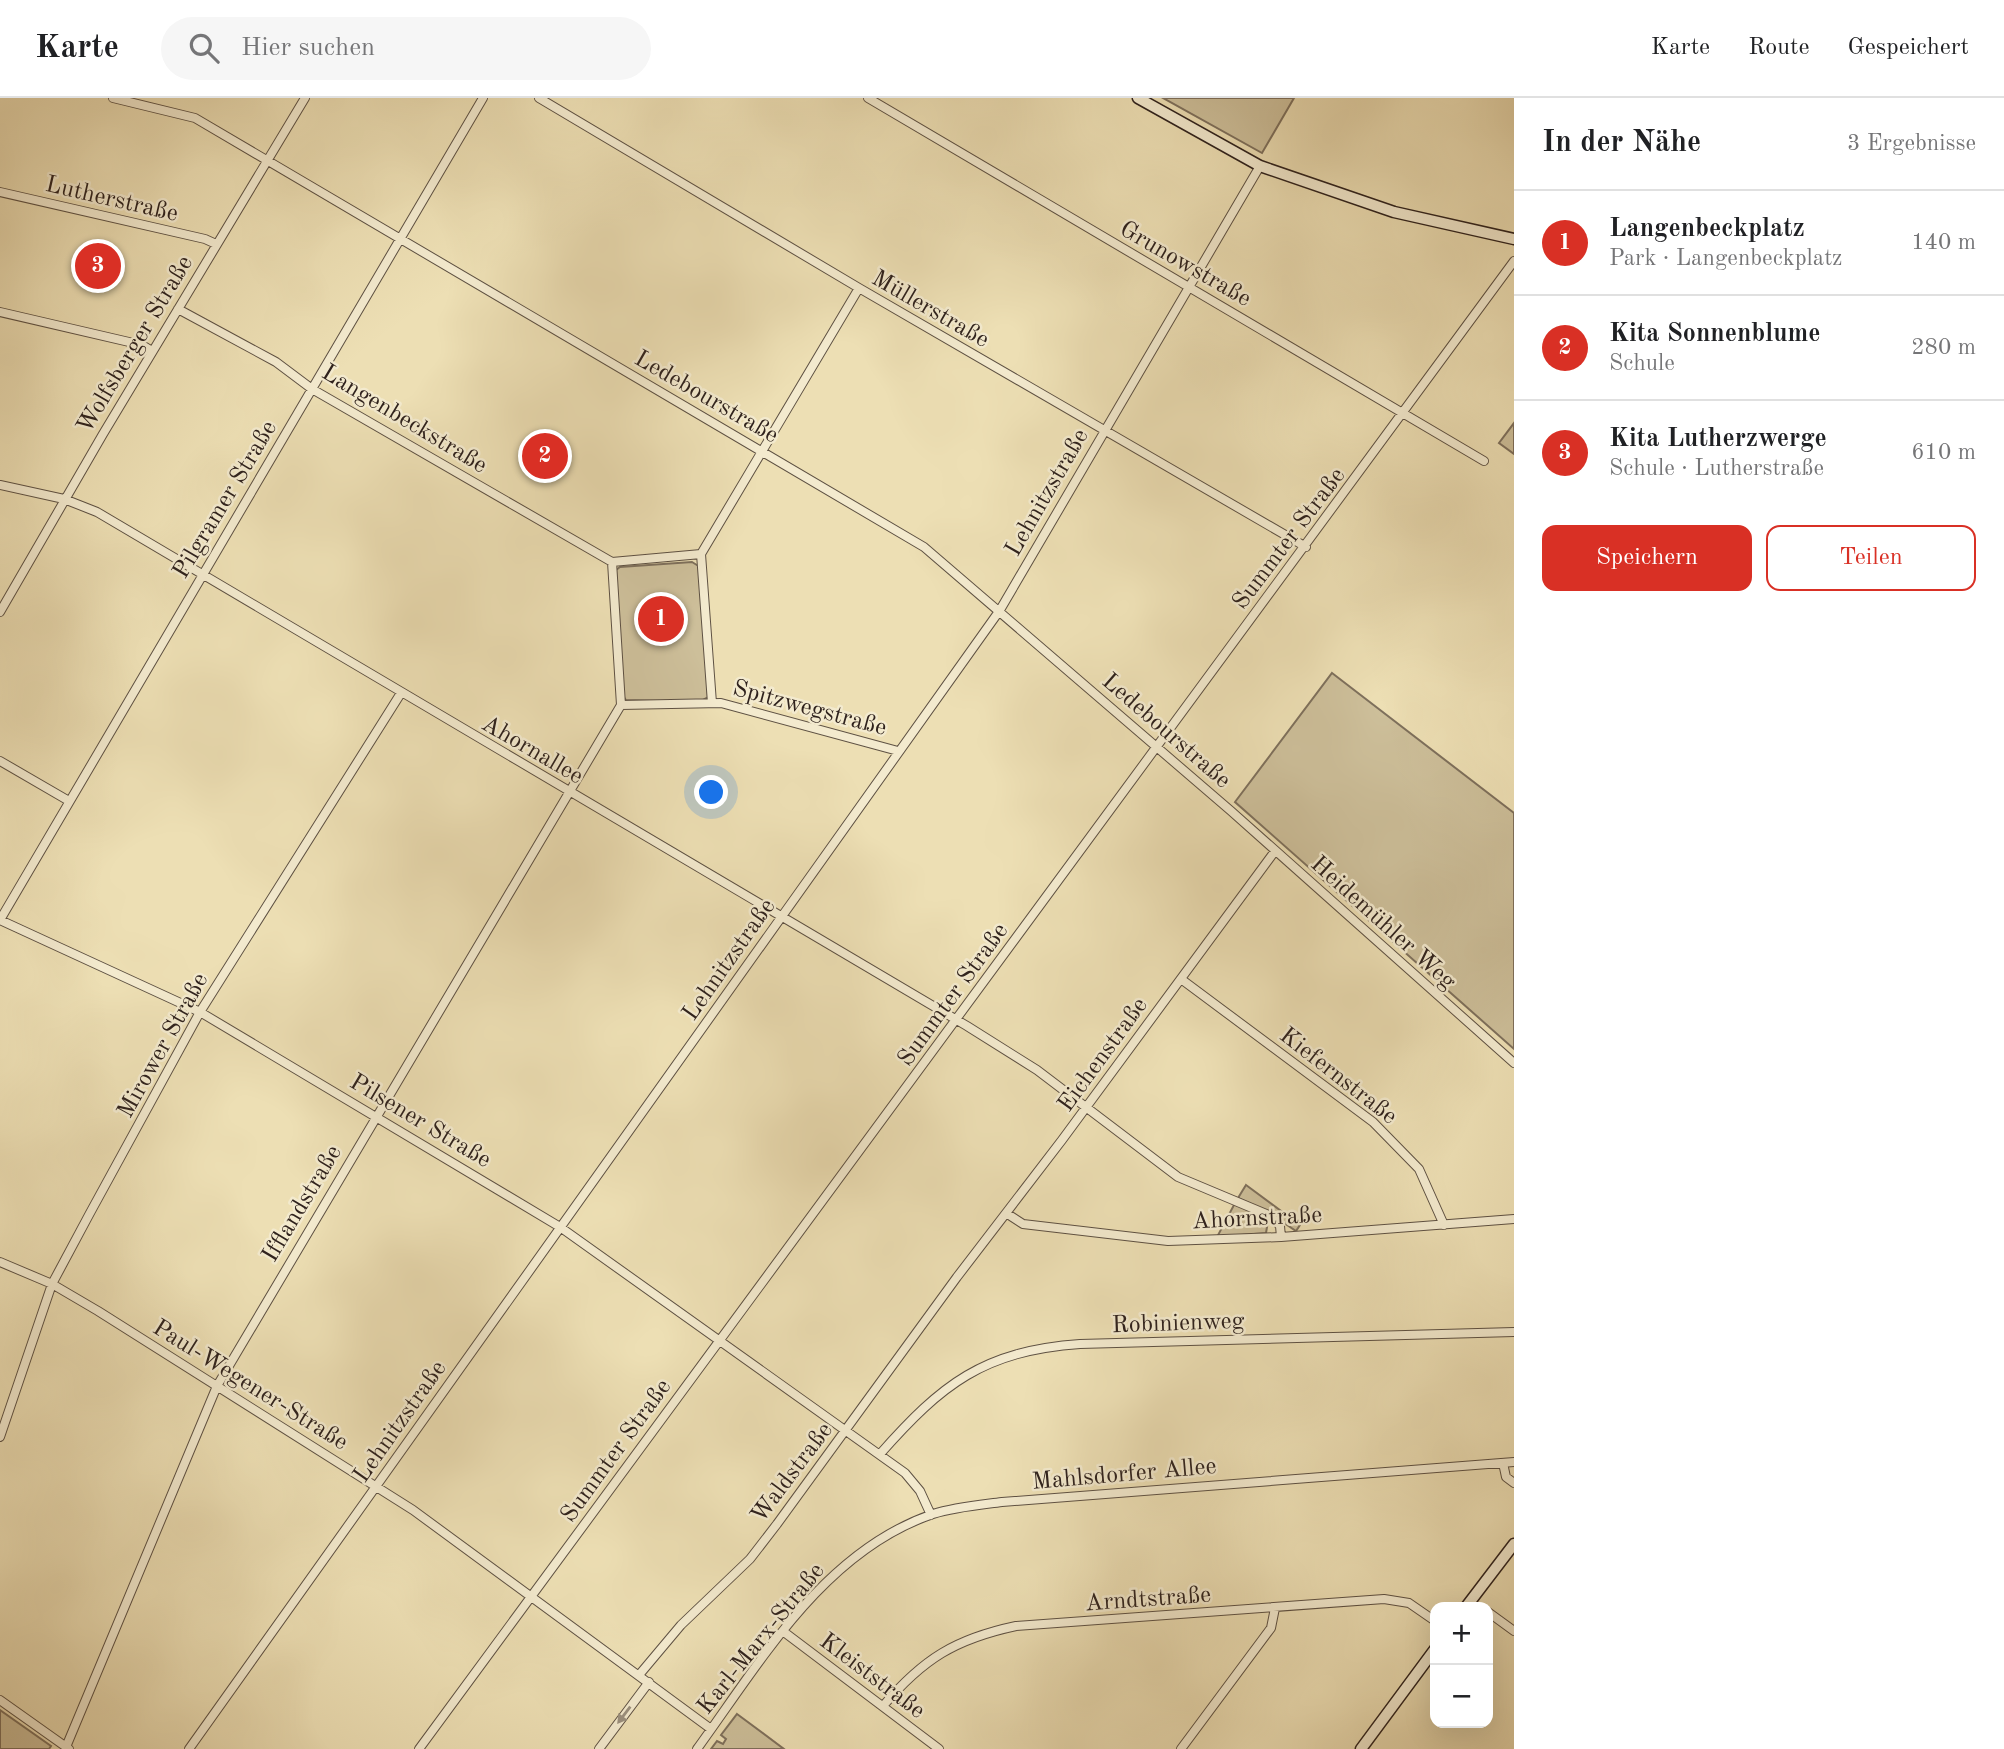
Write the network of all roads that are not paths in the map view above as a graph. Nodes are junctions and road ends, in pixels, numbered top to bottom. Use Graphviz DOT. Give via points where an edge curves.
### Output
graph roads {
  1 [pos="113,98"];
  2 [pos="305,98"];
  3 [pos="483,98"];
  4 [pos="539,98"];
  5 [pos="867,98"];
  6 [pos="1138,98"];
  7 [pos="267,160"];
  8 [pos="1260,166"];
  9 [pos="0,192"];
  10 [pos="400,238"];
  11 [pos="1514,239"];
  12 [pos="216,244"];
  13 [pos="1514,261"];
  14 [pos="1189,287"];
  15 [pos="859,288"];
  16 [pos="178,309"];
  17 [pos="0,312"];
  18 [pos="152,351"];
  19 [pos="312,389"];
  20 [pos="1404,413"];
  21 [pos="1104,430"];
  22 [pos="763,451"];
  23 [pos="1485,461"];
  24 [pos="0,485"];
  25 [pos="64,499"];
  26 [pos="1306,547"];
  27 [pos="701,554"];
  28 [pos="611,562"];
  29 [pos="202,575"];
  30 [pos="1000,610"];
  31 [pos="0,612"];
  32 [pos="401,693"];
  33 [pos="712,702"];
  34 [pos="621,705"];
  35 [pos="1157,747"];
  36 [pos="898,751"];
  37 [pos="0,761"];
  38 [pos="568,792"];
  39 [pos="69,801"];
  40 [pos="1229,810"];
  41 [pos="1275,851"];
  42 [pos="782,916"];
  43 [pos="0,920"];
  44 [pos="1181,979"];
  45 [pos="200,1012"];
  46 [pos="957,1020"];
  47 [pos="1514,1062"];
  48 [pos="1086,1107"];
  49 [pos="376,1115"];
  50 [pos="1006,1213"];
  51 [pos="1514,1219"];
  52 [pos="1444,1224"];
  53 [pos="561,1227"];
  54 [pos="1281,1237"];
  55 [pos="0,1262"];
  56 [pos="957,1277"];
  57 [pos="52,1284"];
  58 [pos="1514,1332"];
  59 [pos="720,1339"];
  60 [pos="217,1386"];
  61 [pos="847,1429"];
  62 [pos="0,1437"];
  63 [pos="880,1454"];
  64 [pos="1514,1462"];
  65 [pos="1503,1463"];
  66 [pos="1514,1483"];
  67 [pos="377,1487"];
  68 [pos="931,1515"];
  69 [pos="1514,1544"];
  70 [pos="532,1595"];
  71 [pos="1475,1602"];
  72 [pos="1275,1608"];
  73 [pos="1493,1616"];
  74 [pos="1430,1618"];
  75 [pos="1514,1631"];
  76 [pos="784,1632"];
  77 [pos="1430,1656"];
  78 [pos="639,1675"];
  79 [pos="649,1682"];
  80 [pos="0,1700"];
  81 [pos="883,1706"];
  82 [pos="711,1729"];
  83 [pos="68,1748"];
  84 [pos="189,1749"];
  85 [pos="419,1749"];
  86 [pos="599,1749"];
  87 [pos="697,1749"];
  88 [pos="939,1749"];
  89 [pos="1181,1749"];
  90 [pos="1361,1749"];
  1 -- 7 [label="street, Ledebourstraße" via="195,118"];
  2 -- 7 [label="street, Wolfsberger Straße"];
  3 -- 10 [label="street, Pilgramer Straße"];
  4 -- 15 [label="street, Müllerstraße"];
  5 -- 14 [label="street, Grunowstraße"];
  6 -- 8 [label="street"];
  7 -- 10 [label="street, Ledebourstraße"];
  7 -- 12 [label="street, Wolfsberger Straße"];
  8 -- 11 [label="street" via="1394,212"];
  8 -- 14 [label="street, Lehnitzstraße"];
  9 -- 12 [label="street, Lutherstraße"];
  10 -- 19 [label="street, Pilgramer Straße"];
  10 -- 22 [label="street, Ledebourstraße"];
  12 -- 16 [label="street, Wolfsberger Straße"];
  13 -- 20 [label="street, Summter Straße"];
  14 -- 20 [label="street, Grunowstraße"];
  14 -- 21 [label="street, Lehnitzstraße"];
  15 -- 21 [label="street, Müllerstraße"];
  15 -- 22 [label="street"];
  16 -- 18 [label="street, Wolfsberger Straße"];
  16 -- 19 [label="street, Langenbeckstraße" via="276,362"];
  17 -- 18 [label="street"];
  18 -- 25 [label="street, Wolfsberger Straße"];
  19 -- 28 [label="street, Langenbeckstraße"];
  19 -- 29 [label="street, Pilgramer Straße"];
  20 -- 23 [label="street, Grunowstraße"];
  20 -- 26 [label="street, Summter Straße"];
  21 -- 26 [label="street, Müllerstraße"];
  21 -- 30 [label="street, Lehnitzstraße"];
  22 -- 27 [label="street"];
  22 -- 30 [label="street, Ledebourstraße" via="925,547"];
  24 -- 25 [label="street, Ahornallee"];
  25 -- 29 [label="street, Ahornallee" via="97,512"];
  25 -- 31 [label="street, Wolfsberger Straße"];
  26 -- 35 [label="street, Summter Straße"];
  27 -- 28 [label="street"];
  27 -- 33 [label="street"];
  28 -- 34 [label="street"];
  29 -- 32 [label="street, Ahornallee"];
  29 -- 39 [label="street, Pilgramer Straße"];
  30 -- 35 [label="street, Ledebourstraße"];
  30 -- 36 [label="street, Lehnitzstraße"];
  32 -- 38 [label="street, Ahornallee"];
  32 -- 45 [label="street, Mirower Straße"];
  33 -- 34 [label="street, Spitzwegstraße"];
  33 -- 36 [label="street, Spitzwegstraße"];
  34 -- 38 [label="street, Ifflandstraße"];
  35 -- 40 [label="street, Ledebourstraße"];
  35 -- 46 [label="street, Summter Straße"];
  36 -- 42 [label="street, Lehnitzstraße"];
  37 -- 39 [label="street"];
  38 -- 42 [label="street, Ahornallee"];
  38 -- 49 [label="street, Ifflandstraße"];
  39 -- 43 [label="street, Pilgramer Straße"];
  40 -- 41 [label="street, Heidemühler Weg"];
  41 -- 44 [label="street, Eichenstraße"];
  41 -- 47 [label="street, Heidemühler Weg"];
  42 -- 46 [label="street, Ahornallee"];
  42 -- 53 [label="street, Lehnitzstraße"];
  43 -- 45 [label="street, Pilsener Straße"];
  44 -- 48 [label="street, Eichenstraße"];
  44 -- 52 [label="street, Kiefernstraße" via="1373,1122 1419,1170"];
  45 -- 49 [label="street, Pilsener Straße"];
  45 -- 57 [label="street, Mirower Straße"];
  46 -- 48 [label="street, Ahornallee"];
  46 -- 59 [label="street, Summter Straße"];
  48 -- 50 [label="street, Eichenstraße"];
  48 -- 54 [label="street, Ahornallee" via="1178,1177 1271,1216 1280,1226"];
  49 -- 53 [label="street, Pilsener Straße"];
  49 -- 60 [label="street, Ifflandstraße"];
  50 -- 54 [label="street, Ahornstraße" via="1023,1224 1168,1241"];
  50 -- 56 [label="street, Eichenstraße"];
  51 -- 52 [label="street, Ahornstraße"];
  52 -- 54 [label="street, Ahornstraße"];
  53 -- 59 [label="street, Pilsener Straße"];
  53 -- 67 [label="street, Lehnitzstraße"];
  55 -- 57 [label="street, Paul-Wegener-Straße"];
  56 -- 61 [label="street, Waldstraße"];
  57 -- 60 [label="street, Paul-Wegener-Straße"];
  57 -- 62 [label="street, Mirower Straße"];
  58 -- 63 [label="street, Robinienweg" via="1092,1343 1032,1350 989,1362 955,1381"];
  59 -- 61 [label="street, Pilsener Straße"];
  59 -- 70 [label="street, Summter Straße"];
  60 -- 67 [label="street, Paul-Wegener-Straße"];
  60 -- 83 [label="street, Ifflandstraße"];
  61 -- 63 [label="street"];
  61 -- 78 [label="street, Waldstraße" via="750,1559 681,1625"];
  63 -- 68 [label="street" via="905,1473"];
  64 -- 65 [label="street, Mahlsdorfer Allee"];
  65 -- 66 [label="street" via="1506,1477"];
  65 -- 68 [label="street, Mahlsdorfer Allee" via="1002,1502"];
  67 -- 70 [label="street, Paul-Wegener-Straße"];
  67 -- 84 [label="street, Lehnitzstraße"];
  68 -- 76 [label="street, Karl-Marx-Straße" via="879,1541 839,1569"];
  69 -- 71 [label="street"];
  70 -- 78 [label="street, Paul-Wegener-Straße"];
  70 -- 85 [label="street, Summter Straße"];
  72 -- 74 [label="street, Arndtstraße" via="1392,1598"];
  72 -- 81 [label="street, Arndtstraße" via="1016,1626 978,1634 925,1663"];
  72 -- 89 [label="street" via="1271,1628"];
  73 -- 75 [label="street"];
  76 -- 81 [label="street, Kleiststraße"];
  76 -- 82 [label="street, Karl-Marx-Straße"];
  77 -- 90 [label="street"];
  78 -- 79 [label="street, Paul-Wegener-Straße"];
  79 -- 82 [label="street, Paul-Wegener-Straße"];
  79 -- 86 [label="street, one-way"];
  80 -- 83 [label="street"];
  81 -- 88 [label="street, Kleiststraße"];
  82 -- 87 [label="street, Karl-Marx-Straße"];
}
